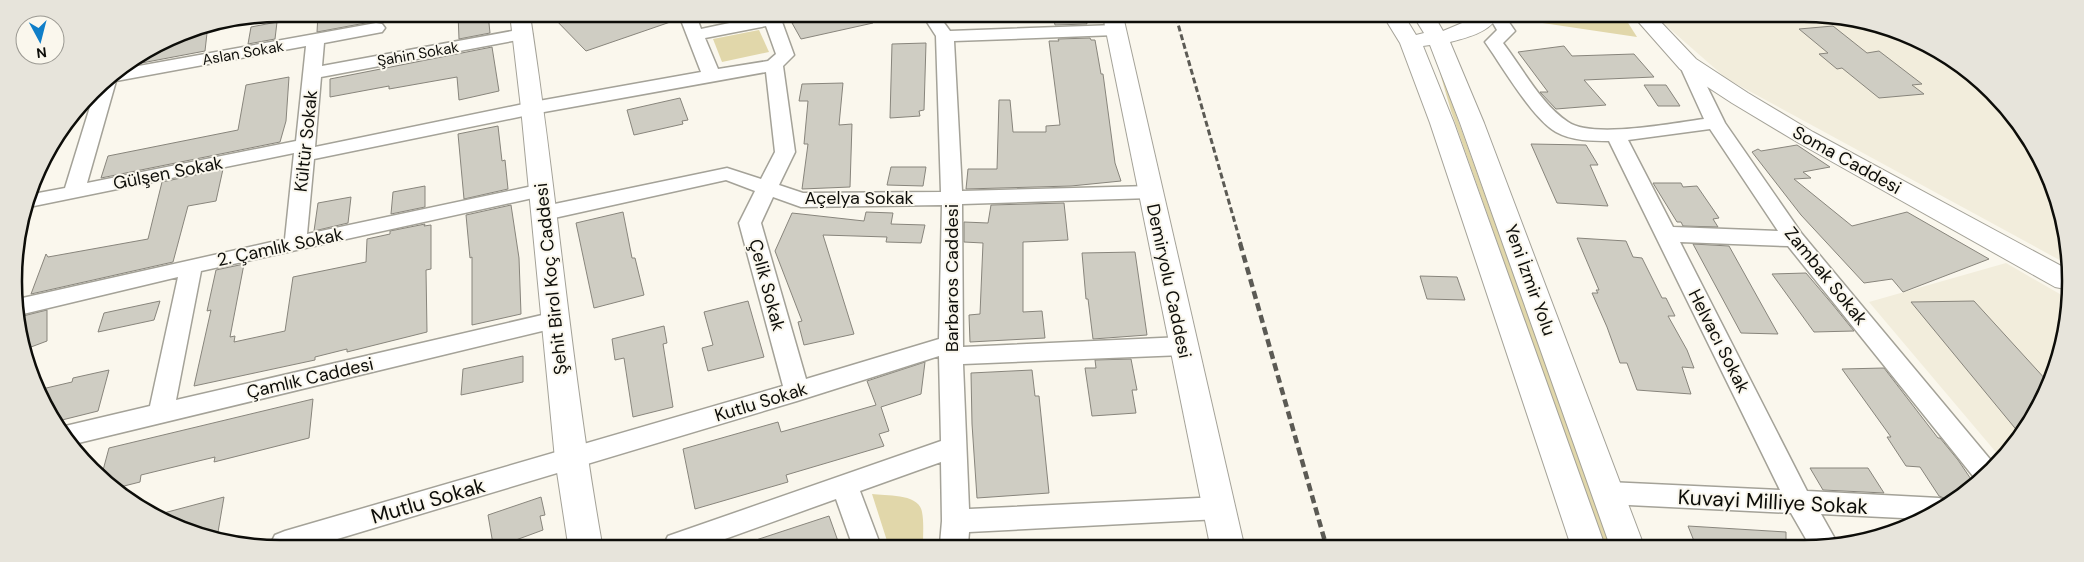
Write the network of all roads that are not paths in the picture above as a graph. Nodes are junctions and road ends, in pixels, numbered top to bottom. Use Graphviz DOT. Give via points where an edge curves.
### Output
graph roads {
  1 [pos="373,22"];
  2 [pos="376,22"];
  3 [pos="690,22"];
  4 [pos="762,22"];
  5 [pos="773,22"];
  6 [pos="936,22"];
  7 [pos="1397,22"];
  8 [pos="1458,22"];
  9 [pos="1481,22"];
  10 [pos="1500,22"];
  11 [pos="1649,22"];
  12 [pos="1115,23"];
  13 [pos="522,24"];
  14 [pos="1431,28"];
  15 [pos="696,35"];
  16 [pos="946,36"];
  17 [pos="316,39"];
  18 [pos="1409,41"];
  19 [pos="376,62"];
  20 [pos="1688,64"];
  21 [pos="774,65"];
  22 [pos="312,73"];
  23 [pos="127,74"];
  24 [pos="712,76"];
  25 [pos="91,107"];
  26 [pos="533,108"];
  27 [pos="1714,123"];
  28 [pos="1616,135"];
  29 [pos="305,150"];
  30 [pos="768,187"];
  31 [pos="74,192"];
  32 [pos="1151,192"];
  33 [pos="952,198"];
  34 [pos="35,200"];
  35 [pos="544,201"];
  36 [pos="1666,234"];
  37 [pos="1794,238"];
  38 [pos="295,243"];
  39 [pos="191,266"];
  40 [pos="2062,278"];
  41 [pos="24,306"];
  42 [pos="555,320"];
  43 [pos="1183,346"];
  44 [pos="951,350"];
  45 [pos="797,392"];
  46 [pos="161,413"];
  47 [pos="73,434"];
  48 [pos="953,447"];
  49 [pos="571,459"];
  50 [pos="1982,468"];
  51 [pos="844,485"];
  52 [pos="1608,493"];
  53 [pos="1800,504"];
  54 [pos="1219,508"];
  55 [pos="1925,509"];
  56 [pos="955,533"];
  57 [pos="1821,539"];
  58 [pos="295,540"];
  59 [pos="584,540"];
  60 [pos="689,540"];
  61 [pos="865,540"];
  62 [pos="1226,540"];
  63 [pos="1586,540"];
  64 [pos="1625,540"];
  1 -- 17 [label="street, Aslan Sokak"];
  2 -- 19 [label="street"];
  3 -- 15 [label="street"];
  4 -- 15 [label="street"];
  5 -- 21 [label="street" via="785,54"];
  6 -- 16 [label="street"];
  7 -- 18 [label="main road, Yeni İzmir Yolu"];
  8 -- 14 [label="main road"];
  9 -- 14 [label="main road" via="1461,32"];
  10 -- 28 [label="street" via="1506,31 1494,42 1548,116 1564,130 1591,136"];
  11 -- 20 [label="main road, Soma Caddesi"];
  12 -- 16 [label="street"];
  12 -- 32 [label="main road, Demiryolu Caddesi"];
  13 -- 19 [label="street, Şahin Sokak"];
  13 -- 26 [label="main road, Şehit Birol Koç Caddesi"];
  14 -- 18 [label="main road"];
  14 -- 52 [label="main road, Yeni İzmir Yolu" via="1476,132"];
  15 -- 24 [label="street"];
  16 -- 33 [label="street, Barbaros Caddesi"];
  17 -- 22 [label="street, Kültür Sokak"];
  17 -- 23 [label="street, Aslan Sokak"];
  18 -- 63 [label="main road, Yeni İzmir Yolu" via="1442,122"];
  19 -- 22 [label="street, Şahin Sokak"];
  20 -- 27 [label="street, Zambak Sokak"];
  20 -- 40 [label="main road, Soma Caddesi" via="1805,137"];
  21 -- 24 [label="street, Gülşen Sokak"];
  21 -- 30 [label="street, Çelik Sokak" via="784,152"];
  22 -- 29 [label="street, Kültür Sokak"];
  24 -- 26 [label="street, Gülşen Sokak"];
  25 -- 31 [label="street"];
  26 -- 29 [label="street, Gülşen Sokak"];
  26 -- 35 [label="main road, Şehit Birol Koç Caddesi"];
  27 -- 28 [label="street"];
  27 -- 37 [label="street, Zambak Sokak"];
  28 -- 36 [label="street, Helvacı Sokak"];
  29 -- 31 [label="street, Gülşen Sokak"];
  29 -- 38 [label="street, Kültür Sokak"];
  30 -- 33 [label="street, Açelya Sokak" via="801,200"];
  30 -- 35 [label="street, Açelya Sokak" via="727,174"];
  30 -- 45 [label="street, Çelik Sokak" via="750,223"];
  31 -- 34 [label="street, Gülşen Sokak"];
  32 -- 33 [label="street, Açelya Sokak"];
  32 -- 43 [label="main road, Demiryolu Caddesi"];
  33 -- 44 [label="street, Barbaros Caddesi"];
  35 -- 38 [label="street, 2. Çamlık Sokak"];
  35 -- 42 [label="main road, Şehit Birol Koç Caddesi"];
  36 -- 37 [label="street"];
  36 -- 53 [label="street, Helvacı Sokak"];
  37 -- 50 [label="street, Zambak Sokak"];
  38 -- 39 [label="street, 2. Çamlık Sokak"];
  39 -- 41 [label="street, 2. Çamlık Sokak"];
  39 -- 46 [label="street"];
  42 -- 46 [label="street, Çamlık Caddesi"];
  42 -- 49 [label="main road, Şehit Birol Koç Caddesi"];
  43 -- 44 [label="street, Kutlu Sokak"];
  43 -- 54 [label="main road, Demiryolu Caddesi"];
  44 -- 45 [label="street, Kutlu Sokak"];
  44 -- 48 [label="street, Barbaros Caddesi"];
  45 -- 49 [label="street, Kutlu Sokak"];
  46 -- 47 [label="street, Çamlık Caddesi"];
  48 -- 51 [label="street"];
  48 -- 56 [label="street, Barbaros Caddesi"];
  49 -- 58 [label="street, Mutlu Sokak"];
  49 -- 59 [label="main road, Şehit Birol Koç Caddesi"];
  51 -- 60 [label="street"];
  51 -- 61 [label="street"];
  52 -- 53 [label="street, Kuvayi Milliye Sokak"];
  52 -- 64 [label="main road, Yeni İzmir Yolu"];
  53 -- 55 [label="street, Kuvayi Milliye Sokak"];
  53 -- 57 [label="street, Helvacı Sokak"];
  54 -- 56 [label="street"];
  54 -- 62 [label="main road, Demiryolu Caddesi"];
}
